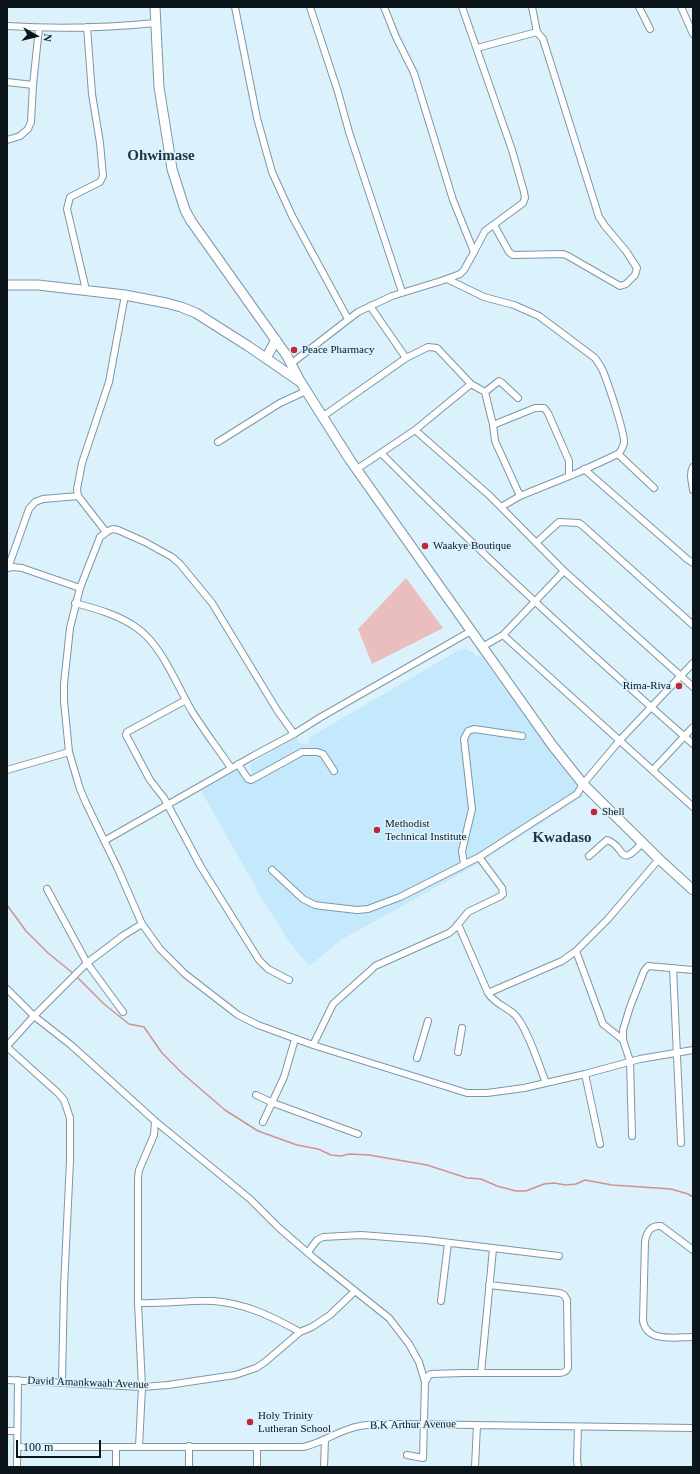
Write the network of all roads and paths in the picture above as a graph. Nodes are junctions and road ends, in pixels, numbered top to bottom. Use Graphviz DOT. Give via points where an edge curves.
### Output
graph roads {
  1 [pos="155,7"];
  2 [pos="235,7"];
  3 [pos="310,7"];
  4 [pos="384,7"];
  5 [pos="462,7"];
  6 [pos="532,7"];
  7 [pos="639,7"];
  8 [pos="681,7"];
  9 [pos="156,23"];
  10 [pos="7,26"];
  11 [pos="87,27"];
  12 [pos="39,28"];
  13 [pos="650,29"];
  14 [pos="537,32"];
  15 [pos="693,34"];
  16 [pos="476,48"];
  17 [pos="7,82"];
  18 [pos="33,85"];
  19 [pos="7,140"];
  20 [pos="494,225"];
  21 [pos="474,252"];
  22 [pos="447,279"];
  23 [pos="7,285"];
  24 [pos="86,290"];
  25 [pos="402,292"];
  26 [pos="125,295"];
  27 [pos="370,306"];
  28 [pos="348,319"];
  29 [pos="276,340"];
  30 [pos="266,358"];
  31 [pos="406,358"];
  32 [pos="292,364"];
  33 [pos="300,381"];
  34 [pos="471,384"];
  35 [pos="306,391"];
  36 [pos="485,392"];
  37 [pos="518,398"];
  38 [pos="322,416"];
  39 [pos="493,425"];
  40 [pos="415,430"];
  41 [pos="218,442"];
  42 [pos="381,453"];
  43 [pos="618,454"];
  44 [pos="693,467"];
  45 [pos="357,469"];
  46 [pos="584,469"];
  47 [pos="569,476"];
  48 [pos="654,488"];
  49 [pos="693,490"];
  50 [pos="78,496"];
  51 [pos="520,496"];
  52 [pos="501,506"];
  53 [pos="106,532"];
  54 [pos="536,543"];
  55 [pos="693,563"];
  56 [pos="8,568"];
  57 [pos="564,571"];
  58 [pos="80,588"];
  59 [pos="75,602"];
  60 [pos="535,602"];
  61 [pos="693,625"];
  62 [pos="471,631"];
  63 [pos="503,635"];
  64 [pos="482,647"];
  65 [pos="693,663"];
  66 [pos="680,676"];
  67 [pos="693,687"];
  68 [pos="186,700"];
  69 [pos="651,707"];
  70 [pos="693,727"];
  71 [pos="294,734"];
  72 [pos="522,736"];
  73 [pos="684,737"];
  74 [pos="620,740"];
  75 [pos="693,744"];
  76 [pos="69,752"];
  77 [pos="238,764"];
  78 [pos="231,768"];
  79 [pos="7,770"];
  80 [pos="653,770"];
  81 [pos="334,771"];
  82 [pos="583,784"];
  83 [pos="167,805"];
  84 [pos="693,807"];
  85 [pos="104,841"];
  86 [pos="642,842"];
  87 [pos="588,856"];
  88 [pos="479,857"];
  89 [pos="659,859"];
  90 [pos="464,864"];
  91 [pos="272,870"];
  92 [pos="47,889"];
  93 [pos="693,890"];
  94 [pos="142,924"];
  95 [pos="458,924"];
  96 [pos="576,951"];
  97 [pos="87,963"];
  98 [pos="673,968"];
  99 [pos="693,970"];
  100 [pos="289,980"];
  101 [pos="7,989"];
  102 [pos="488,993"];
  103 [pos="123,1012"];
  104 [pos="34,1016"];
  105 [pos="428,1021"];
  106 [pos="462,1028"];
  107 [pos="295,1039"];
  108 [pos="623,1040"];
  109 [pos="313,1045"];
  110 [pos="7,1047"];
  111 [pos="693,1050"];
  112 [pos="678,1051"];
  113 [pos="458,1052"];
  114 [pos="417,1058"];
  115 [pos="630,1061"];
  116 [pos="585,1074"];
  117 [pos="546,1083"];
  118 [pos="256,1095"];
  119 [pos="273,1103"];
  120 [pos="155,1121"];
  121 [pos="262,1122"];
  122 [pos="358,1134"];
  123 [pos="632,1136"];
  124 [pos="681,1142"];
  125 [pos="600,1144"];
  126 [pos="448,1243"];
  127 [pos="493,1249"];
  128 [pos="693,1250"];
  129 [pos="308,1252"];
  130 [pos="559,1256"];
  131 [pos="489,1285"];
  132 [pos="355,1291"];
  133 [pos="441,1301"];
  134 [pos="138,1303"];
  135 [pos="300,1332"];
  136 [pos="693,1337"];
  137 [pos="481,1373"];
  138 [pos="7,1380"];
  139 [pos="18,1380"];
  140 [pos="62,1382"];
  141 [pos="425,1382"];
  142 [pos="142,1387"];
  143 [pos="424,1423"];
  144 [pos="477,1425"];
  145 [pos="578,1427"];
  146 [pos="693,1428"];
  147 [pos="7,1431"];
  148 [pos="16,1431"];
  149 [pos="325,1439"];
  150 [pos="189,1446"];
  151 [pos="17,1447"];
  152 [pos="116,1447"];
  153 [pos="139,1447"];
  154 [pos="257,1447"];
  155 [pos="407,1455"];
  156 [pos="17,1467"];
  157 [pos="116,1467"];
  158 [pos="189,1467"];
  159 [pos="257,1467"];
  160 [pos="324,1467"];
  161 [pos="475,1467"];
  162 [pos="578,1467"];
  1 -- 9 [label="street"];
  2 -- 28 [label="street" via="257,118 272,172 292,216"];
  3 -- 25 [label="street"];
  4 -- 21 [label="street" via="414,73 453,200"];
  5 -- 16 [label="street"];
  6 -- 14 [label="street"];
  7 -- 13 [label="street"];
  8 -- 15 [label="street"];
  9 -- 11 [label="street"];
  9 -- 29 [label="street" via="159,87 172,169 185,210"];
  10 -- 12 [label="street"];
  11 -- 12 [label="street"];
  11 -- 24 [label="street" via="92,94 103,176 100,182 70,197 67,208"];
  12 -- 18 [label="street"];
  14 -- 16 [label="street"];
  14 -- 20 [label="street" via="543,39 601,220 636,265 635,275 620,286 563,254 513,254"];
  16 -- 20 [label="street" via="512,150 525,198 523,203"];
  17 -- 18 [label="street"];
  18 -- 19 [label="street" via="31,122 28,129 20,136"];
  20 -- 21 [label="street" via="483,233"];
  21 -- 22 [label="street" via="462,272"];
  22 -- 25 [label="street"];
  22 -- 43 [label="street" via="484,297 514,305 536,315 595,358 610,389 622,430 624,442"];
  23 -- 24 [label="street"];
  24 -- 26 [label="street"];
  25 -- 27 [label="street"];
  26 -- 30 [label="street" via="166,303 196,313"];
  26 -- 50 [label="street" via="108,382 82,463"];
  27 -- 28 [label="street"];
  27 -- 31 [label="street"];
  28 -- 32 [label="street"];
  29 -- 30 [label="street"];
  29 -- 32 [label="street"];
  30 -- 33 [label="street"];
  31 -- 34 [label="street" via="428,347 438,348"];
  31 -- 38 [label="street"];
  32 -- 33 [label="street"];
  33 -- 35 [label="street"];
  34 -- 36 [label="street"];
  34 -- 40 [label="street"];
  35 -- 38 [label="street"];
  35 -- 41 [label="street" via="280,403"];
  36 -- 37 [label="street" via="499,381"];
  36 -- 39 [label="street"];
  38 -- 45 [label="street"];
  39 -- 47 [label="street" via="535,408 544,408 569,461"];
  39 -- 51 [label="street" via="497,446"];
  40 -- 42 [label="street"];
  40 -- 52 [label="street"];
  42 -- 45 [label="street"];
  42 -- 60 [label="street"];
  43 -- 46 [label="street"];
  43 -- 48 [label="street"];
  44 -- 49 [label="street"];
  45 -- 62 [label="street"];
  46 -- 47 [label="street"];
  46 -- 55 [label="street"];
  47 -- 51 [label="street"];
  50 -- 53 [label="street"];
  50 -- 56 [label="street" via="35,502 29,509"];
  51 -- 52 [label="street"];
  52 -- 54 [label="street"];
  53 -- 58 [label="street" via="100,537"];
  53 -- 71 [label="street" via="118,530 152,545 180,564 212,603"];
  54 -- 57 [label="street"];
  54 -- 61 [label="street" via="559,522 583,526"];
  56 -- 58 [label="street" via="22,568"];
  57 -- 60 [label="street"];
  57 -- 66 [label="street"];
  58 -- 59 [label="street"];
  59 -- 68 [label="street" via="104,611 138,629 161,656"];
  59 -- 76 [label="street" via="64,684"];
  60 -- 63 [label="street"];
  60 -- 69 [label="street"];
  62 -- 64 [label="street"];
  62 -- 71 [label="street"];
  63 -- 64 [label="street"];
  63 -- 74 [label="street"];
  64 -- 82 [label="street"];
  65 -- 66 [label="street"];
  66 -- 67 [label="street"];
  66 -- 69 [label="street"];
  68 -- 78 [label="street"];
  68 -- 83 [label="street" via="126,734 150,780"];
  69 -- 73 [label="street"];
  69 -- 74 [label="street"];
  70 -- 73 [label="street"];
  71 -- 77 [label="street"];
  72 -- 90 [label="street" via="474,729 468,731 464,739 472,809 462,848"];
  73 -- 75 [label="street"];
  73 -- 80 [label="street"];
  74 -- 80 [label="street"];
  74 -- 82 [label="street"];
  76 -- 79 [label="street"];
  76 -- 85 [label="street" via="80,789"];
  77 -- 78 [label="street"];
  77 -- 81 [label="street" via="251,780 302,752 317,752 323,754"];
  78 -- 83 [label="street"];
  80 -- 84 [label="street"];
  82 -- 86 [label="street"];
  82 -- 88 [label="street" via="578,794"];
  83 -- 85 [label="street"];
  83 -- 100 [label="street" via="201,867 259,960 268,970"];
  85 -- 94 [label="street"];
  86 -- 87 [label="street" via="628,856 623,855 611,841 607,840"];
  86 -- 89 [label="street"];
  88 -- 90 [label="street"];
  88 -- 95 [label="street" via="502,888 503,894 468,912"];
  89 -- 93 [label="street"];
  89 -- 96 [label="street" via="608,919"];
  90 -- 91 [label="street" via="400,897 364,910 308,902"];
  92 -- 97 [label="street"];
  94 -- 97 [label="street"];
  94 -- 107 [label="street" via="160,949 185,974 228,1009"];
  95 -- 102 [label="street"];
  95 -- 109 [label="street" via="449,933 375,966 333,1004"];
  96 -- 102 [label="street" via="562,961"];
  96 -- 108 [label="street" via="603,1024"];
  97 -- 103 [label="street"];
  97 -- 104 [label="street"];
  98 -- 99 [label="street"];
  98 -- 108 [label="street" via="645,968 624,1024"];
  98 -- 112 [label="street"];
  101 -- 104 [label="street"];
  102 -- 117 [label="street" via="495,1002 515,1015 527,1035"];
  104 -- 110 [label="street"];
  104 -- 120 [label="street" via="71,1045"];
  105 -- 114 [label="street"];
  106 -- 113 [label="street"];
  107 -- 109 [label="street"];
  107 -- 119 [label="street"];
  108 -- 115 [label="street"];
  109 -- 117 [label="street" via="467,1093 487,1093"];
  110 -- 140 [label="street" via="58,1093 64,1100 70,1118"];
  111 -- 112 [label="street"];
  112 -- 115 [label="street"];
  112 -- 124 [label="street"];
  115 -- 116 [label="street"];
  115 -- 123 [label="street"];
  116 -- 117 [label="street"];
  116 -- 125 [label="street"];
  118 -- 119 [label="street"];
  119 -- 121 [label="street"];
  119 -- 122 [label="street"];
  120 -- 129 [label="street" via="250,1199"];
  120 -- 134 [label="street" via="154,1135 138,1178"];
  126 -- 127 [label="street"];
  126 -- 129 [label="street" via="368,1235 331,1236 317,1240"];
  126 -- 133 [label="street"];
  127 -- 130 [label="street"];
  127 -- 131 [label="street"];
  128 -- 136 [label="street" via="661,1226 653,1226 647,1232 642,1321 648,1332 659,1337"];
  129 -- 132 [label="street"];
  131 -- 137 [label="street"];
  131 -- 137 [label="street" via="564,1295 567,1300 568,1368 559,1374"];
  132 -- 135 [label="street, David Amankwaah Avenue" via="330,1315"];
  132 -- 141 [label="street" via="398,1328 419,1362"];
  134 -- 135 [label="street" via="213,1302 239,1305 270,1315"];
  134 -- 142 [label="street"];
  135 -- 142 [label="street, David Amankwaah Avenue" via="265,1362 245,1372 226,1377"];
  137 -- 141 [label="street" via="432,1374"];
  138 -- 139 [label="street, David Amankwaah Avenue"];
  139 -- 140 [label="street, David Amankwaah Avenue"];
  139 -- 148 [label="street"];
  140 -- 142 [label="street, David Amankwaah Avenue"];
  141 -- 143 [label="street"];
  142 -- 153 [label="street"];
  143 -- 144 [label="street, B.K Arthur Avenue"];
  143 -- 149 [label="street, B.K Arthur Avenue" via="363,1426"];
  143 -- 155 [label="street" via="423,1458"];
  144 -- 145 [label="street, B.K Arthur Avenue"];
  144 -- 161 [label="street"];
  145 -- 146 [label="street, B.K Arthur Avenue"];
  145 -- 162 [label="street"];
  147 -- 148 [label="street"];
  148 -- 151 [label="street"];
  149 -- 154 [label="street, B.K Arthur Avenue" via="303,1446"];
  149 -- 160 [label="street"];
  150 -- 153 [label="street, B.K Arthur Avenue"];
  150 -- 154 [label="street, B.K Arthur Avenue"];
  150 -- 158 [label="street"];
  151 -- 152 [label="street, B.K Arthur Avenue"];
  151 -- 156 [label="street"];
  152 -- 153 [label="street, B.K Arthur Avenue"];
  152 -- 157 [label="street"];
  154 -- 159 [label="street"];
}
